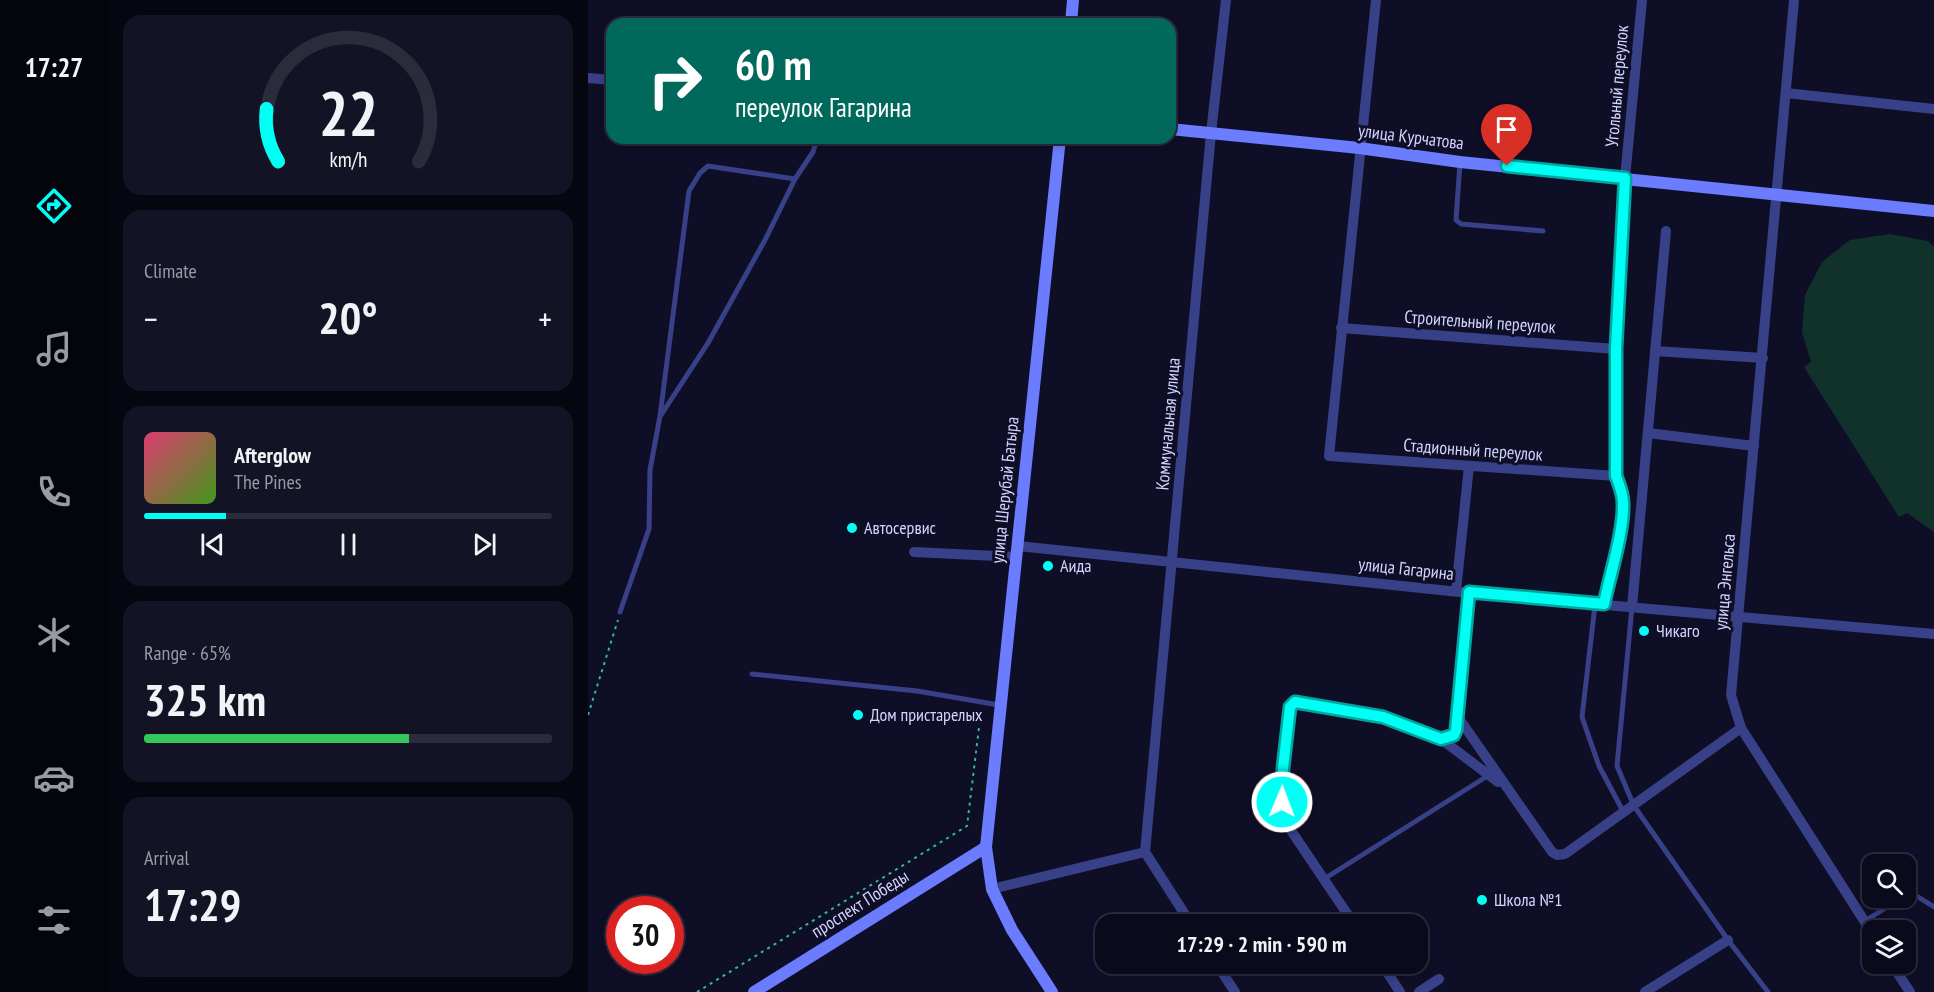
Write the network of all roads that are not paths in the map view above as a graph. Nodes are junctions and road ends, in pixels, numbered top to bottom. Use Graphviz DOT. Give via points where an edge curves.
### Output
graph roads {
  1 [pos="1073,0"];
  2 [pos="1226,0"];
  3 [pos="1376,0"];
  4 [pos="1641,0"];
  5 [pos="1794,0"];
  6 [pos="1072,18"];
  7 [pos="588,78"];
  8 [pos="606,80"];
  9 [pos="1786,93"];
  10 [pos="1934,109"];
  11 [pos="1176,130"];
  12 [pos="1211,133"];
  13 [pos="815,144"];
  14 [pos="1059,144"];
  15 [pos="1359,148"];
  16 [pos="1460,162"];
  17 [pos="1625,178"];
  18 [pos="795,179"];
  19 [pos="1778,195"];
  20 [pos="1934,211"];
  21 [pos="1544,231"];
  22 [pos="1666,231"];
  23 [pos="1341,328"];
  24 [pos="1616,348"];
  25 [pos="1655,351"];
  26 [pos="1763,358"];
  27 [pos="660,416"];
  28 [pos="1648,433"];
  29 [pos="1754,446"];
  30 [pos="1470,466"];
  31 [pos="1616,476"];
  32 [pos="1017,551"];
  33 [pos="914,552"];
  34 [pos="1172,562"];
  35 [pos="1456,591"];
  36 [pos="1469,592"];
  37 [pos="1600,603"];
  38 [pos="1632,607"];
  39 [pos="620,612"];
  40 [pos="1739,617"];
  41 [pos="1934,634"];
  42 [pos="752,674"];
  43 [pos="1001,705"];
  44 [pos="1458,717"];
  45 [pos="1741,728"];
  46 [pos="1441,739"];
  47 [pos="1489,775"];
  48 [pos="1506,788"];
  49 [pos="1634,806"];
  50 [pos="1624,813"];
  51 [pos="986,847"];
  52 [pos="1145,852"];
  53 [pos="1324,879"];
  54 [pos="992,888"];
  55 [pos="1934,907"];
  56 [pos="1185,914"];
  57 [pos="1347,914"];
  58 [pos="1864,920"];
  59 [pos="1868,920"];
  60 [pos="1728,940"];
  61 [pos="1223,974"];
  62 [pos="1388,974"];
  63 [pos="1898,974"];
  64 [pos="1439,979"];
  65 [pos="754,992"];
  66 [pos="1052,992"];
  67 [pos="1235,992"];
  68 [pos="1400,992"];
  69 [pos="1419,992"];
  70 [pos="1645,992"];
  71 [pos="1768,992"];
  72 [pos="1910,992"];
  1 -- 6 [label="street"];
  2 -- 12 [label="street, Коммунальная улица"];
  3 -- 15 [label="street"];
  4 -- 17 [label="street, Угольный переулок"];
  5 -- 9 [label="street, улица Энгельса"];
  7 -- 8 [label="street"];
  9 -- 10 [label="street"];
  9 -- 19 [label="street, улица Энгельса"];
  11 -- 12 [label="street, улица Курчатова"];
  12 -- 15 [label="street, улица Курчатова"];
  12 -- 34 [label="street, Коммунальная улица"];
  13 -- 18 [label="lane"];
  14 -- 32 [label="street, улица Шерубай Батыра"];
  15 -- 16 [label="street, улица Курчатова"];
  15 -- 23 [label="street"];
  16 -- 17 [label="street, улица Курчатова"];
  16 -- 21 [label="lane" via="1456,220 1461,224"];
  17 -- 19 [label="street, улица Курчатова"];
  17 -- 24 [label="street, Угольный переулок"];
  18 -- 27 [label="lane" via="708,343"];
  18 -- 27 [label="lane" via="708,166 700,172 690,191"];
  19 -- 20 [label="street, улица Курчатова"];
  19 -- 26 [label="street, улица Энгельса"];
  22 -- 25 [label="street"];
  23 -- 24 [label="street, Строительный переулок"];
  23 -- 30 [label="street, Стадионный переулок" via="1329,456"];
  24 -- 31 [label="street, Угольный переулок"];
  25 -- 26 [label="street"];
  25 -- 28 [label="street"];
  26 -- 29 [label="street, улица Энгельса"];
  27 -- 39 [label="lane" via="650,470 649,529"];
  28 -- 29 [label="street"];
  28 -- 38 [label="street"];
  29 -- 40 [label="street, улица Энгельса"];
  30 -- 31 [label="street, Стадионный переулок"];
  30 -- 35 [label="street"];
  31 -- 37 [label="street, Угольный переулок" via="1623,503"];
  32 -- 33 [label="street, улица Гагарина"];
  32 -- 34 [label="street, улица Гагарина"];
  32 -- 43 [label="street, улица Шерубай Батыра"];
  34 -- 35 [label="street, улица Гагарина"];
  34 -- 52 [label="street, Коммунальная улица"];
  35 -- 36 [label="street, улица Гагарина"];
  36 -- 37 [label="street, улица Гагарина"];
  36 -- 44 [label="street"];
  37 -- 38 [label="street, улица Гагарина"];
  37 -- 50 [label="lane" via="1582,717 1599,766"];
  38 -- 40 [label="street, улица Гагарина"];
  38 -- 49 [label="lane" via="1617,766"];
  40 -- 41 [label="street, улица Гагарина"];
  40 -- 45 [label="street, улица Энгельса" via="1731,695"];
  42 -- 43 [label="lane" via="917,691"];
  43 -- 51 [label="street, улица Шерубай Батыра"];
  44 -- 46 [label="street" via="1454,735"];
  44 -- 48 [label="street"];
  45 -- 49 [label="street"];
  45 -- 58 [label="street, улица Энгельса"];
  46 -- 47 [label="street"];
  46 -- 53 [label="street" via="1383,717 1295,702 1290,707 1282,802 1290,829"];
  47 -- 48 [label="street"];
  47 -- 53 [label="lane"];
  48 -- 50 [label="street" via="1557,855"];
  49 -- 50 [label="street"];
  49 -- 60 [label="lane"];
  51 -- 54 [label="street, улица Шерубай Батыра"];
  51 -- 65 [label="street, проспект Победы"];
  52 -- 54 [label="street"];
  52 -- 56 [label="street"];
  53 -- 57 [label="street"];
  54 -- 66 [label="street, улица Шерубай Батыра" via="1012,930"];
  55 -- 59 [label="lane" via="1915,895 1901,898"];
  60 -- 70 [label="street"];
  60 -- 71 [label="lane"];
  61 -- 67 [label="street"];
  62 -- 68 [label="street"];
  63 -- 72 [label="street"];
  64 -- 69 [label="street"];
}
